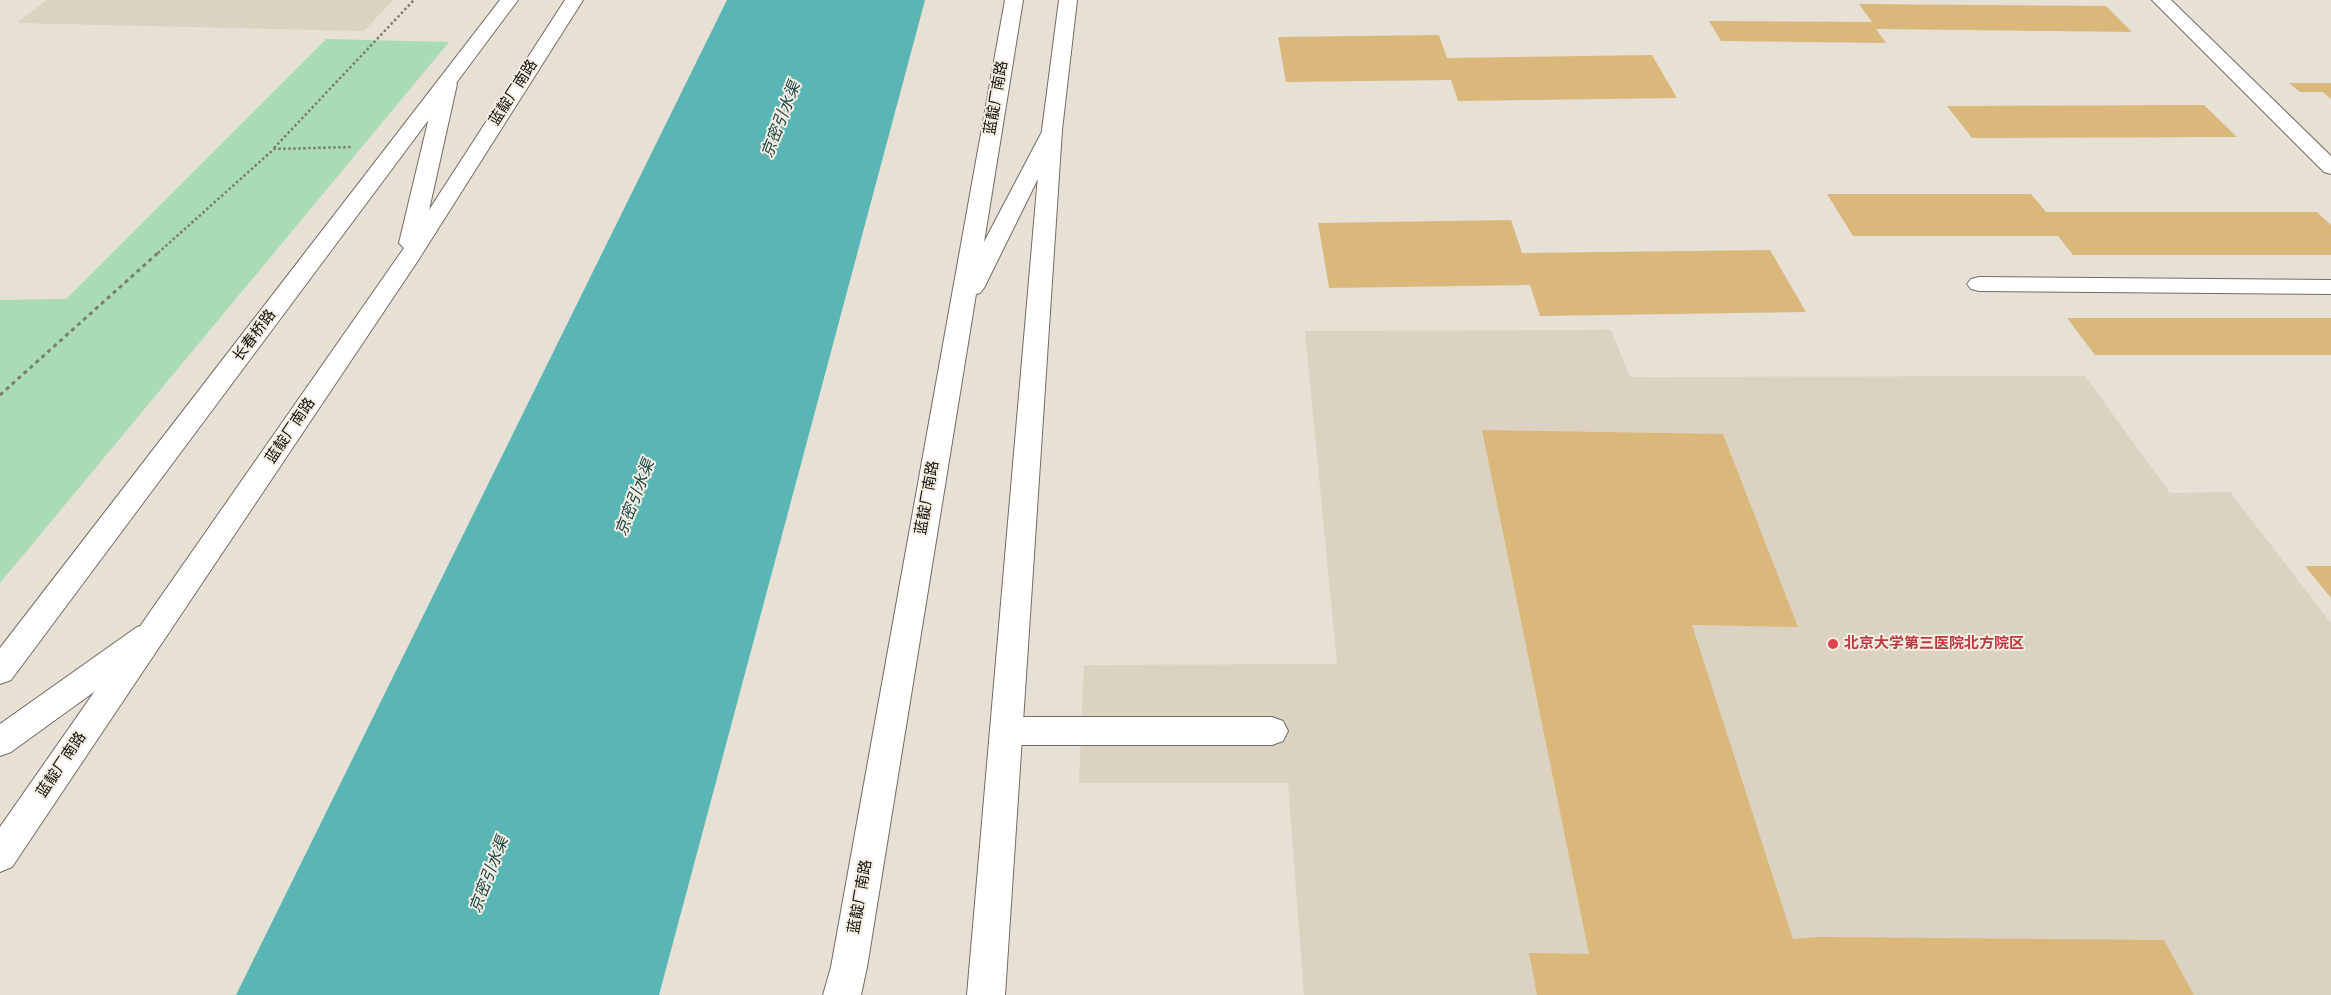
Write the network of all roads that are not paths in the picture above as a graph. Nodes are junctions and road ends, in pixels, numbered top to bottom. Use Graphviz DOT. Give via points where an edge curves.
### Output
graph roads {
  1 [pos="509,0"];
  2 [pos="574,0"];
  3 [pos="1014,0"];
  4 [pos="1068,0"];
  5 [pos="2161,0"];
  6 [pos="447,84"];
  7 [pos="1052,130"];
  8 [pos="2331,168"];
  9 [pos="406,262"];
  10 [pos="1979,284"];
  11 [pos="2331,287"];
  12 [pos="959,314"];
  13 [pos="153,632"];
  14 [pos="0,671"];
  15 [pos="1006,731"];
  16 [pos="1272,731"];
  17 [pos="0,742"];
  18 [pos="0,856"];
  19 [pos="847,986"];
  20 [pos="986,995"];
  1 -- 6 [label="main road, 长春桥路"];
  2 -- 9 [label="main road, 蓝靛厂南路"];
  3 -- 12 [label="main road, 蓝靛厂南路"];
  4 -- 7 [label="main road"];
  5 -- 8 [label="main road"];
  6 -- 9 [label="main road"];
  6 -- 14 [label="main road, 长春桥路"];
  7 -- 12 [label="main road"];
  7 -- 15 [label="main road"];
  9 -- 13 [label="main road, 蓝靛厂南路"];
  10 -- 11 [label="main road"];
  12 -- 19 [label="main road, 蓝靛厂南路"];
  13 -- 17 [label="main road"];
  13 -- 18 [label="main road, 蓝靛厂南路"];
  15 -- 16 [label="main road"];
  15 -- 20 [label="main road"];
}
